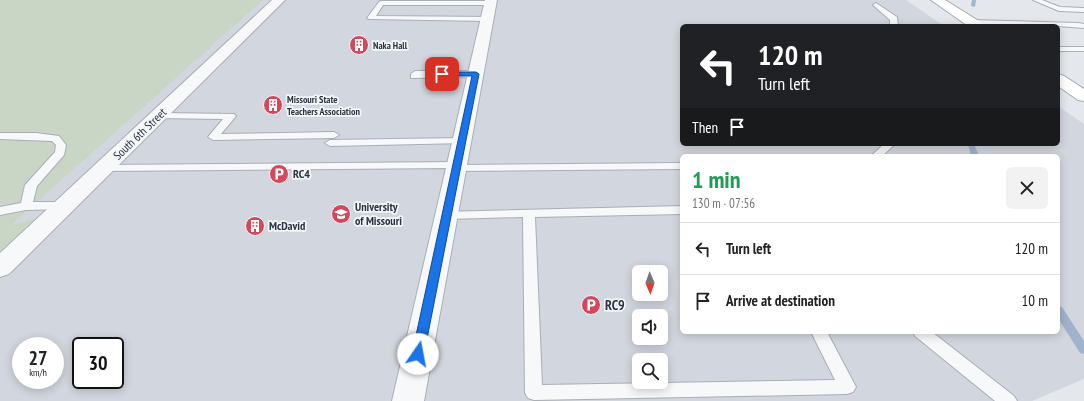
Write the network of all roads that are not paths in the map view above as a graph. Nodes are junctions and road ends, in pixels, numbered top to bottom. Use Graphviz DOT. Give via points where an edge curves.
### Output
graph roads {
  1 [pos="279,0"];
  2 [pos="937,0"];
  3 [pos="1036,0"];
  4 [pos="876,5"];
  5 [pos="490,7"];
  6 [pos="1084,10"];
  7 [pos="894,24"];
  8 [pos="974,24"];
  9 [pos="1060,26"];
  10 [pos="1084,26"];
  11 [pos="1060,49"];
  12 [pos="1084,49"];
  13 [pos="476,74"];
  14 [pos="414,76"];
  15 [pos="1060,80"];
  16 [pos="1084,96"];
  17 [pos="159,116"];
  18 [pos="0,136"];
  19 [pos="462,141"];
  20 [pos="888,146"];
  21 [pos="878,154"];
  22 [pos="680,166"];
  23 [pos="457,167"];
  24 [pos="104,168"];
  25 [pos="26,206"];
  26 [pos="65,206"];
  27 [pos="680,210"];
  28 [pos="0,211"];
  29 [pos="528,213"];
  30 [pos="447,215"];
  31 [pos="0,268"];
  32 [pos="820,334"];
  33 [pos="924,334"];
  34 [pos="408,401"];
  35 [pos="1008,401"];
  1 -- 17 [label="street, South 6th Street"];
  2 -- 8 [label="main road"];
  3 -- 6 [label="lane" via="1059,9"];
  4 -- 7 [label="lane" via="894,19"];
  5 -- 5 [label="lane" via="381,3 371,18"];
  5 -- 13 [label="street"];
  9 -- 10 [label="lane"];
  11 -- 12 [label="lane"];
  13 -- 14 [label="lane"];
  13 -- 19 [label="street"];
  15 -- 16 [label="main road"];
  17 -- 19 [label="lane" via="231,116 213,137"];
  17 -- 24 [label="street, South 6th Street"];
  18 -- 25 [label="lane" via="55,138 61,145 60,153 31,185"];
  19 -- 23 [label="street"];
  20 -- 21 [label="lane"];
  22 -- 23 [label="lane"];
  23 -- 24 [label="lane"];
  23 -- 30 [label="street"];
  24 -- 26 [label="street, South 6th Street"];
  25 -- 26 [label="lane"];
  25 -- 28 [label="lane"];
  26 -- 31 [label="street, South 6th Street"];
  27 -- 29 [label="lane"];
  29 -- 30 [label="lane"];
  29 -- 32 [label="lane" via="534,393 847,387"];
  30 -- 34 [label="street"];
  33 -- 35 [label="lane"];
}
